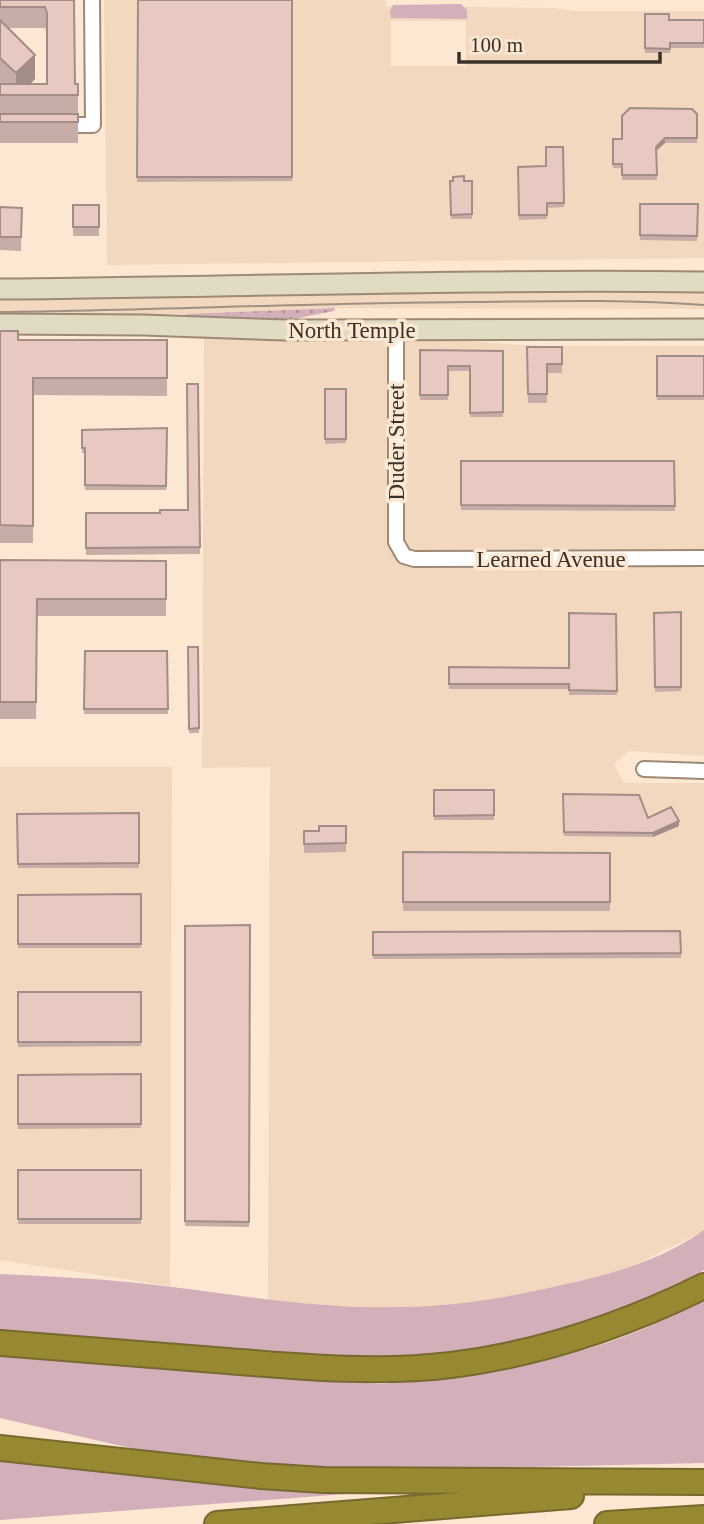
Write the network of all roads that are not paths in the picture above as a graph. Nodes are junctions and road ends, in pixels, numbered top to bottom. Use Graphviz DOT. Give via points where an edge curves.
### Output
graph roads {
  1 [pos="92,0"];
  2 [pos="40,125"];
  3 [pos="704,282"];
  4 [pos="0,289"];
  5 [pos="0,324"];
  6 [pos="704,329"];
  7 [pos="396,330"];
  8 [pos="400,552"];
  9 [pos="704,558"];
  10 [pos="644,769"];
  11 [pos="704,771"];
  12 [pos="704,1286"];
  13 [pos="0,1343"];
  14 [pos="0,1431"];
  15 [pos="0,1448"];
  16 [pos="128,1461"];
  17 [pos="704,1484"];
  18 [pos="700,1518"];
  19 [pos="217,1524"];
  20 [pos="607,1524"];
  21 [pos="645,1524"];
  1 -- 2 [label="street" via="93,125"];
  3 -- 4 [label="main road, North Temple"];
  5 -- 7 [label="main road, North Temple"];
  6 -- 7 [label="main road, North Temple"];
  7 -- 8 [label="street, Duder Street" via="396,542"];
  8 -- 9 [label="street, Learned Avenue" via="414,559"];
  10 -- 11 [label="street"];
  12 -- 13 [label="highway" via="578,1337 452,1365 389,1370 321,1368"];
  14 -- 16 [label="highway"];
  15 -- 16 [label="highway"];
  16 -- 17 [label="highway" via="323,1480"];
  17 -- 19 [label="highway"];
  18 -- 20 [label="highway"];
  18 -- 21 [label="highway"];
}
